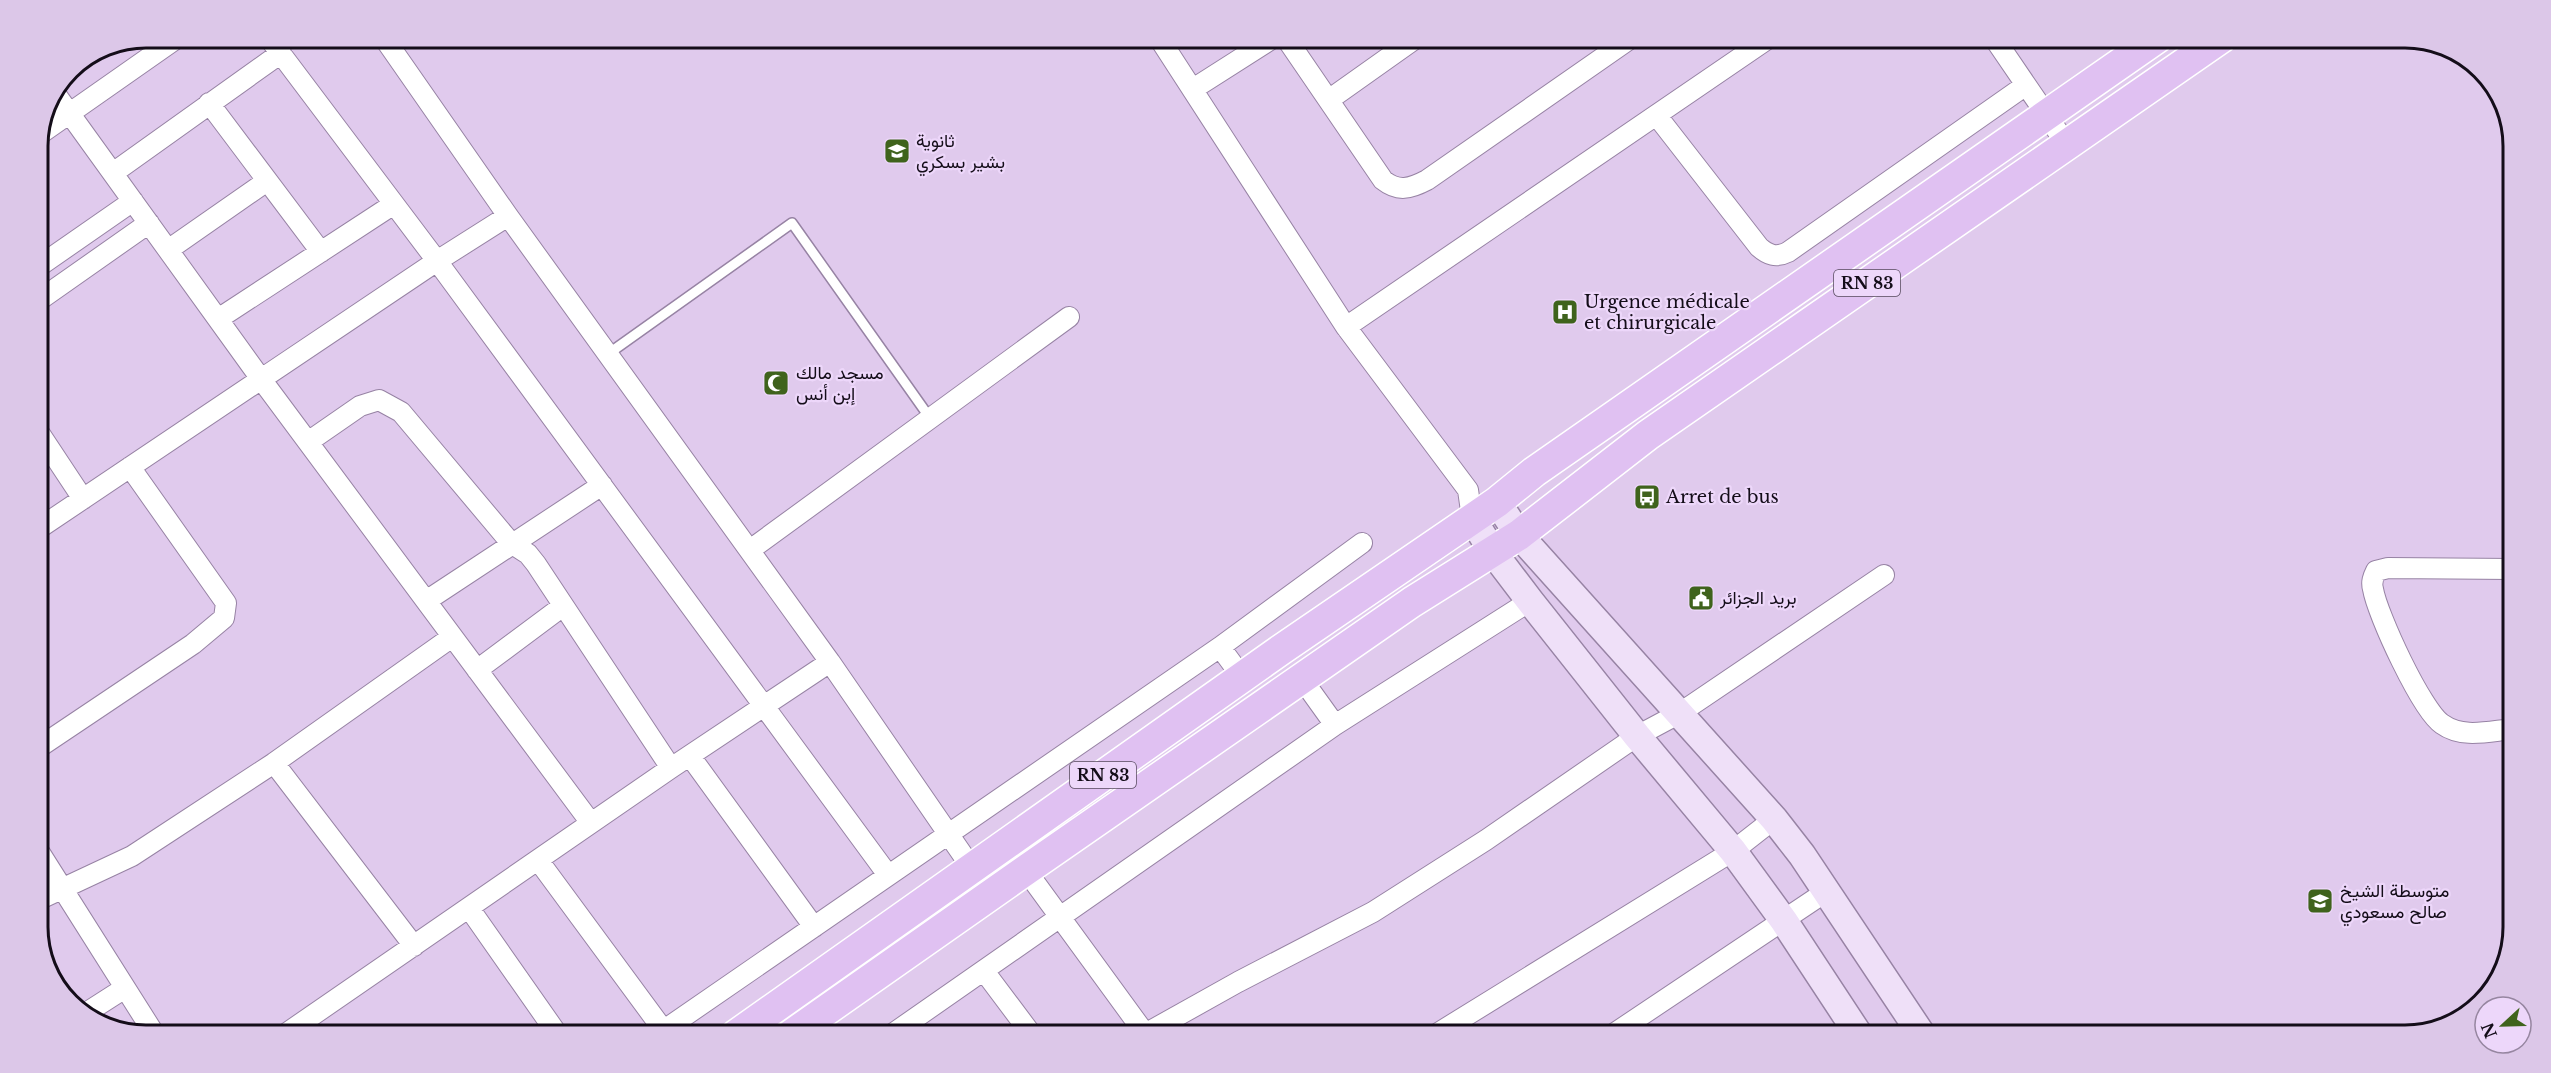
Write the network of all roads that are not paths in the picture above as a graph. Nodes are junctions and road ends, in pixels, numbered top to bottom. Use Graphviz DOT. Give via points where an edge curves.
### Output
graph roads {
  1 [pos="163,48"];
  2 [pos="272,48"];
  3 [pos="277,48"];
  4 [pos="391,48"];
  5 [pos="1166,48"];
  6 [pos="1257,48"];
  7 [pos="1293,48"];
  8 [pos="1402,48"];
  9 [pos="1617,48"];
  10 [pos="1755,48"];
  11 [pos="2001,48"];
  12 [pos="2143,48"];
  13 [pos="2207,48"];
  14 [pos="2026,85"];
  15 [pos="1193,89"];
  16 [pos="1330,99"];
  17 [pos="60,100"];
  18 [pos="209,104"];
  19 [pos="70,114"];
  20 [pos="2047,115"];
  21 [pos="1657,116"];
  22 [pos="50,127"];
  23 [pos="2067,145"];
  24 [pos="113,173"];
  25 [pos="267,181"];
  26 [pos="133,201"];
  27 [pos="394,204"];
  28 [pos="508,216"];
  29 [pos="149,223"];
  30 [pos="168,250"];
  31 [pos="321,252"];
  32 [pos="48,260"];
  33 [pos="437,261"];
  34 [pos="48,294"];
  35 [pos="1069,316"];
  36 [pos="218,319"];
  37 [pos="1346,327"];
  38 [pos="608,354"];
  39 [pos="261,379"];
  40 [pos="1627,408"];
  41 [pos="930,418"];
  42 [pos="1648,435"];
  43 [pos="308,442"];
  44 [pos="48,446"];
  45 [pos="130,467"];
  46 [pos="602,485"];
  47 [pos="83,499"];
  48 [pos="1497,502"];
  49 [pos="1470,504"];
  50 [pos="48,522"];
  51 [pos="1519,535"];
  52 [pos="511,543"];
  53 [pos="1362,543"];
  54 [pos="750,550"];
  55 [pos="1492,551"];
  56 [pos="2503,569"];
  57 [pos="1884,575"];
  58 [pos="426,601"];
  59 [pos="1530,601"];
  60 [pos="563,606"];
  61 [pos="452,637"];
  62 [pos="1220,647"];
  63 [pos="830,662"];
  64 [pos="477,670"];
  65 [pos="1242,677"];
  66 [pos="1302,679"];
  67 [pos="764,705"];
  68 [pos="1680,713"];
  69 [pos="1335,725"];
  70 [pos="2503,730"];
  71 [pos="1637,736"];
  72 [pos="48,741"];
  73 [pos="690,756"];
  74 [pos="274,763"];
  75 [pos="671,768"];
  76 [pos="1774,819"];
  77 [pos="591,824"];
  78 [pos="948,833"];
  79 [pos="1006,843"];
  80 [pos="1733,851"];
  81 [pos="538,860"];
  82 [pos="48,865"];
  83 [pos="971,869"];
  84 [pos="1026,870"];
  85 [pos="888,875"];
  86 [pos="63,888"];
  87 [pos="1827,891"];
  88 [pos="48,895"];
  89 [pos="992,896"];
  90 [pos="469,908"];
  91 [pos="1061,917"];
  92 [pos="1785,921"];
  93 [pos="814,927"];
  94 [pos="414,946"];
  95 [pos="984,971"];
  96 [pos="125,988"];
  97 [pos="92,1009"];
  98 [pos="149,1025"];
  99 [pos="314,1025"];
  100 [pos="551,1025"];
  101 [pos="654,1025"];
  102 [pos="672,1025"];
  103 [pos="750,1025"];
  104 [pos="812,1025"];
  105 [pos="906,1025"];
  106 [pos="1024,1025"];
  107 [pos="1139,1025"];
  108 [pos="1163,1025"];
  109 [pos="1451,1025"];
  110 [pos="1627,1025"];
  111 [pos="1853,1025"];
  112 [pos="1915,1025"];
  1 -- 19 [label="street"];
  2 -- 18 [label="street"];
  3 -- 27 [label="street"];
  4 -- 28 [label="street"];
  5 -- 15 [label="street"];
  6 -- 15 [label="street"];
  7 -- 16 [label="street"];
  8 -- 16 [label="street"];
  9 -- 16 [label="street" via="1412,188 1391,186 1383,180"];
  10 -- 21 [label="street"];
  11 -- 14 [label="street"];
  12 -- 20 [label="main road, RN 83"];
  13 -- 23 [label="main road, RN 83"];
  14 -- 20 [label="street"];
  14 -- 21 [label="street" via="1788,252 1774,256 1759,247"];
  15 -- 37 [label="street"];
  17 -- 19 [label="street"];
  18 -- 24 [label="street"];
  18 -- 25 [label="street"];
  19 -- 22 [label="street"];
  19 -- 24 [label="street"];
  20 -- 23 [label="street"];
  20 -- 40 [label="main road, RN 83"];
  21 -- 37 [label="street"];
  23 -- 42 [label="main road, RN 83"];
  24 -- 26 [label="street"];
  25 -- 30 [label="street"];
  25 -- 31 [label="street"];
  26 -- 29 [label="street"];
  26 -- 32 [label="street"];
  27 -- 31 [label="street"];
  27 -- 33 [label="street"];
  28 -- 33 [label="street"];
  28 -- 38 [label="street"];
  29 -- 30 [label="street"];
  29 -- 34 [label="street"];
  30 -- 36 [label="street"];
  31 -- 36 [label="street"];
  33 -- 39 [label="street"];
  33 -- 46 [label="street"];
  35 -- 41 [label="street"];
  36 -- 39 [label="street"];
  37 -- 49 [label="street"];
  38 -- 41 [label="lane" via="792,223"];
  38 -- 54 [label="street"];
  39 -- 43 [label="street"];
  39 -- 45 [label="street"];
  40 -- 42 [label="main road"];
  40 -- 48 [label="main road, RN 83"];
  41 -- 54 [label="street"];
  42 -- 51 [label="main road, RN 83"];
  43 -- 52 [label="street" via="360,406 379,400 401,412"];
  43 -- 58 [label="street"];
  44 -- 47 [label="street"];
  45 -- 47 [label="street"];
  45 -- 72 [label="street" via="226,603 224,618 193,644"];
  46 -- 52 [label="street"];
  46 -- 67 [label="street"];
  47 -- 50 [label="street"];
  48 -- 49 [label="main road, RN 83"];
  48 -- 51 [label="main road"];
  49 -- 55 [label="main road"];
  49 -- 65 [label="main road, RN 83"];
  51 -- 55 [label="main road, RN 83"];
  51 -- 68 [label="main road"];
  52 -- 58 [label="street"];
  52 -- 60 [label="street" via="528,554"];
  53 -- 62 [label="street"];
  54 -- 63 [label="street"];
  55 -- 59 [label="main road"];
  55 -- 66 [label="main road, RN 83"];
  56 -- 70 [label="street" via="2388,568 2376,572 2372,585 2419,693 2440,723 2468,734"];
  57 -- 68 [label="street"];
  58 -- 61 [label="street"];
  59 -- 69 [label="street"];
  59 -- 71 [label="main road"];
  60 -- 64 [label="street"];
  60 -- 75 [label="street"];
  61 -- 64 [label="street"];
  61 -- 74 [label="street"];
  62 -- 65 [label="street"];
  62 -- 78 [label="street"];
  63 -- 67 [label="street"];
  63 -- 78 [label="street"];
  64 -- 77 [label="street"];
  65 -- 79 [label="main road, RN 83"];
  66 -- 69 [label="street"];
  66 -- 84 [label="main road, RN 83"];
  67 -- 73 [label="street"];
  67 -- 85 [label="street"];
  68 -- 71 [label="street"];
  68 -- 76 [label="main road"];
  69 -- 91 [label="street"];
  71 -- 80 [label="main road"];
  71 -- 108 [label="street" via="1374,912"];
  73 -- 75 [label="street"];
  73 -- 93 [label="street"];
  74 -- 86 [label="street" via="132,856"];
  74 -- 94 [label="street"];
  75 -- 77 [label="street"];
  76 -- 80 [label="street"];
  76 -- 87 [label="main road"];
  77 -- 81 [label="street"];
  78 -- 83 [label="street"];
  78 -- 85 [label="street"];
  79 -- 83 [label="main road, RN 83"];
  79 -- 84 [label="street"];
  80 -- 92 [label="main road"];
  80 -- 109 [label="street"];
  81 -- 90 [label="street"];
  81 -- 101 [label="street"];
  82 -- 86 [label="street"];
  83 -- 89 [label="street"];
  83 -- 103 [label="main road, RN 83"];
  84 -- 89 [label="main road, RN 83"];
  84 -- 91 [label="street"];
  85 -- 93 [label="street"];
  86 -- 88 [label="street"];
  86 -- 96 [label="street"];
  87 -- 92 [label="street"];
  87 -- 112 [label="main road"];
  89 -- 104 [label="main road, RN 83"];
  90 -- 94 [label="street"];
  90 -- 100 [label="street"];
  91 -- 95 [label="street"];
  91 -- 107 [label="street"];
  92 -- 110 [label="street"];
  92 -- 111 [label="main road"];
  93 -- 102 [label="street"];
  94 -- 99 [label="street"];
  95 -- 105 [label="street"];
  95 -- 106 [label="street"];
  96 -- 97 [label="street"];
  96 -- 98 [label="street"];
}
